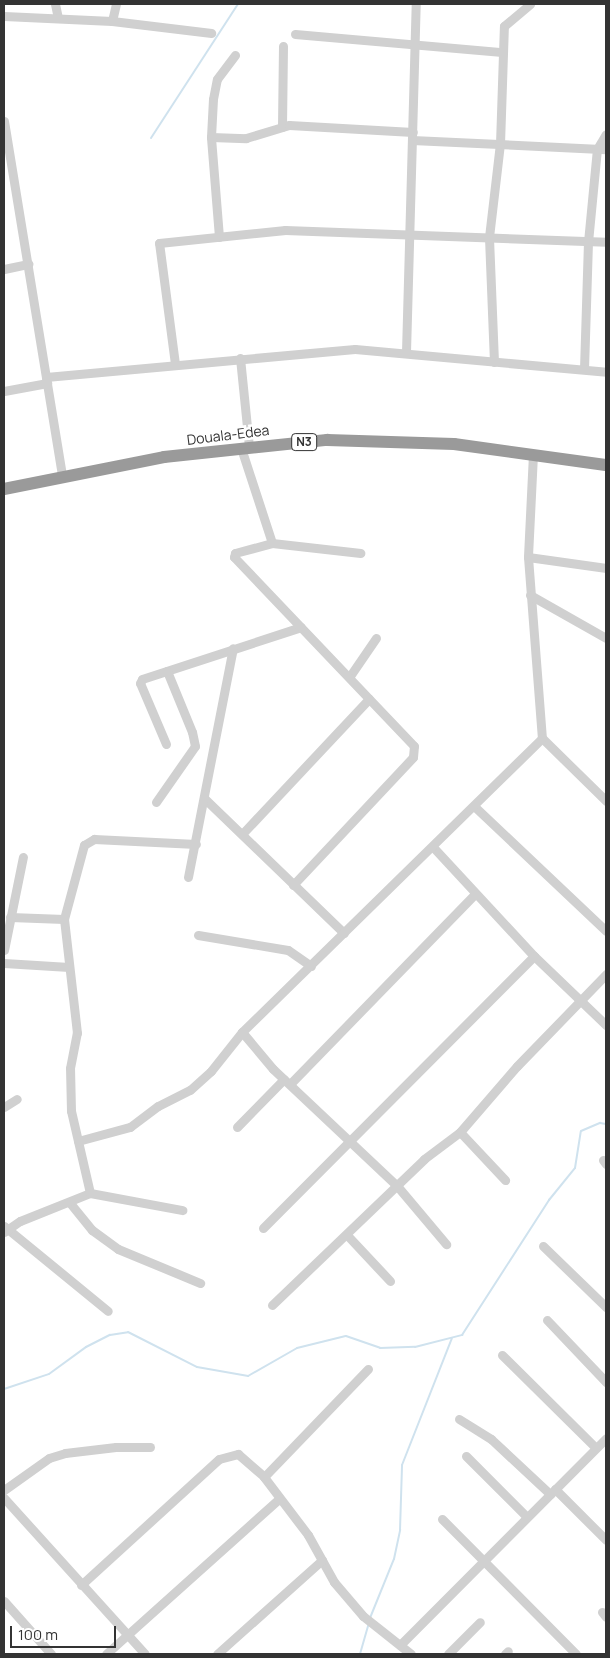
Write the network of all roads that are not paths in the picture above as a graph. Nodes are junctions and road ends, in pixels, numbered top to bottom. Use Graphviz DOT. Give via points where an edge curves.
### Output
graph roads {
  1 [pos="56,4"];
  2 [pos="116,4"];
  3 [pos="416,4"];
  4 [pos="530,4"];
  5 [pos="517,8"];
  6 [pos="4,16"];
  7 [pos="58,18"];
  8 [pos="112,21"];
  9 [pos="211,33"];
  10 [pos="295,34"];
  11 [pos="415,44"];
  12 [pos="283,46"];
  13 [pos="502,52"];
  14 [pos="235,55"];
  15 [pos="4,121"];
  16 [pos="282,128"];
  17 [pos="5,133"];
  18 [pos="606,134"];
  19 [pos="413,136"];
  20 [pos="211,137"];
  21 [pos="500,144"];
  22 [pos="602,149"];
  23 [pos="410,234"];
  24 [pos="219,237"];
  25 [pos="489,237"];
  26 [pos="588,242"];
  27 [pos="606,242"];
  28 [pos="28,264"];
  29 [pos="4,269"];
  30 [pos="406,352"];
  31 [pos="240,358"];
  32 [pos="494,362"];
  33 [pos="175,364"];
  34 [pos="584,369"];
  35 [pos="606,372"];
  36 [pos="47,380"];
  37 [pos="4,391"];
  38 [pos="245,447"];
  39 [pos="533,454"];
  40 [pos="606,465"];
  41 [pos="62,475"];
  42 [pos="4,488"];
  43 [pos="272,543"];
  44 [pos="360,552"];
  45 [pos="528,557"];
  46 [pos="606,568"];
  47 [pos="530,595"];
  48 [pos="301,627"];
  49 [pos="376,638"];
  50 [pos="606,638"];
  51 [pos="233,648"];
  52 [pos="167,671"];
  53 [pos="350,676"];
  54 [pos="369,699"];
  55 [pos="542,738"];
  56 [pos="166,744"];
  57 [pos="205,799"];
  58 [pos="606,801"];
  59 [pos="156,802"];
  60 [pos="474,807"];
  61 [pos="243,833"];
  62 [pos="196,844"];
  63 [pos="433,847"];
  64 [pos="23,857"];
  65 [pos="188,877"];
  66 [pos="293,885"];
  67 [pos="475,894"];
  68 [pos="10,918"];
  69 [pos="64,920"];
  70 [pos="606,931"];
  71 [pos="344,933"];
  72 [pos="198,935"];
  73 [pos="4,950"];
  74 [pos="534,956"];
  75 [pos="4,962"];
  76 [pos="310,966"];
  77 [pos="69,967"];
  78 [pos="606,974"];
  79 [pos="582,1002"];
  80 [pos="606,1025"];
  81 [pos="242,1032"];
  82 [pos="287,1081"];
  83 [pos="17,1099"];
  84 [pos="4,1108"];
  85 [pos="237,1127"];
  86 [pos="460,1132"];
  87 [pos="78,1141"];
  88 [pos="351,1143"];
  89 [pos="505,1180"];
  90 [pos="398,1186"];
  91 [pos="90,1193"];
  92 [pos="70,1203"];
  93 [pos="182,1210"];
  94 [pos="263,1228"];
  95 [pos="5,1229"];
  96 [pos="347,1235"];
  97 [pos="446,1244"];
  98 [pos="543,1246"];
  99 [pos="390,1281"];
  100 [pos="200,1283"];
  101 [pos="272,1305"];
  102 [pos="606,1307"];
  103 [pos="108,1311"];
  104 [pos="547,1320"];
  105 [pos="502,1355"];
  106 [pos="368,1369"];
  107 [pos="606,1382"];
  108 [pos="459,1419"];
  109 [pos="606,1438"];
  110 [pos="150,1447"];
  111 [pos="596,1448"];
  112 [pos="466,1456"];
  113 [pos="264,1477"];
  114 [pos="4,1490"];
  115 [pos="553,1491"];
  116 [pos="4,1498"];
  117 [pos="279,1499"];
  118 [pos="527,1517"];
  119 [pos="442,1519"];
  120 [pos="606,1539"];
  121 [pos="322,1560"];
  122 [pos="484,1561"];
  123 [pos="80,1585"];
  124 [pos="4,1601"];
  125 [pos="480,1622"];
  126 [pos="128,1634"];
  127 [pos="400,1645"];
  128 [pos="51,1654"];
  129 [pos="106,1654"];
  130 [pos="146,1654"];
  131 [pos="217,1654"];
  132 [pos="410,1654"];
  133 [pos="448,1654"];
  134 [pos="576,1654"];
  1 -- 7 [label="street"];
  2 -- 8 [label="street"];
  3 -- 11 [label="street"];
  4 -- 5 [label="street"];
  5 -- 13 [label="street" via="504,26"];
  6 -- 7 [label="street"];
  7 -- 8 [label="street"];
  8 -- 9 [label="street"];
  10 -- 11 [label="street"];
  11 -- 13 [label="street"];
  11 -- 19 [label="street"];
  12 -- 16 [label="street"];
  13 -- 21 [label="street"];
  14 -- 20 [label="street" via="217,79"];
  15 -- 17 [label="street"];
  16 -- 19 [label="street"];
  16 -- 20 [label="street" via="246,138"];
  17 -- 28 [label="street"];
  18 -- 22 [label="street"];
  19 -- 21 [label="street"];
  19 -- 23 [label="street"];
  20 -- 24 [label="street"];
  21 -- 22 [label="street"];
  21 -- 25 [label="street"];
  22 -- 26 [label="street"];
  23 -- 24 [label="street" via="285,230"];
  23 -- 25 [label="street"];
  23 -- 30 [label="street"];
  24 -- 33 [label="street" via="159,242"];
  25 -- 26 [label="street"];
  25 -- 32 [label="street"];
  26 -- 27 [label="street"];
  26 -- 34 [label="street"];
  28 -- 29 [label="street"];
  28 -- 36 [label="street"];
  30 -- 31 [label="street" via="355,349"];
  30 -- 32 [label="street"];
  31 -- 33 [label="street"];
  31 -- 38 [label="street"];
  32 -- 34 [label="street"];
  33 -- 36 [label="street"];
  34 -- 35 [label="street"];
  36 -- 37 [label="street"];
  36 -- 41 [label="street"];
  38 -- 39 [label="highway, Douala-Edea / N3" via="327,440 398,440"];
  38 -- 41 [label="highway, Douala-Edea / N3"];
  38 -- 43 [label="street"];
  39 -- 40 [label="highway, Douala-Edea / N3"];
  39 -- 45 [label="street"];
  41 -- 42 [label="highway, Douala-Edea / N3"];
  43 -- 44 [label="street"];
  43 -- 48 [label="street" via="235,553 234,559"];
  45 -- 46 [label="street"];
  45 -- 47 [label="street"];
  47 -- 50 [label="street"];
  47 -- 55 [label="street"];
  48 -- 51 [label="street"];
  48 -- 53 [label="street"];
  49 -- 53 [label="street"];
  51 -- 52 [label="street"];
  51 -- 57 [label="street"];
  52 -- 56 [label="street" via="140,681"];
  52 -- 59 [label="street" via="195,746"];
  53 -- 54 [label="street"];
  54 -- 61 [label="street"];
  54 -- 66 [label="street" via="414,746 413,757"];
  55 -- 58 [label="street"];
  55 -- 60 [label="street"];
  57 -- 61 [label="street"];
  57 -- 62 [label="street"];
  60 -- 63 [label="street"];
  60 -- 70 [label="street"];
  61 -- 66 [label="street"];
  62 -- 65 [label="street"];
  62 -- 69 [label="street" via="91,840 84,845"];
  63 -- 67 [label="street"];
  63 -- 71 [label="street"];
  64 -- 68 [label="street"];
  66 -- 71 [label="street"];
  67 -- 74 [label="street"];
  67 -- 82 [label="street"];
  68 -- 69 [label="street"];
  68 -- 73 [label="street"];
  69 -- 77 [label="street"];
  71 -- 76 [label="street"];
  72 -- 76 [label="street" via="288,950"];
  74 -- 79 [label="street"];
  74 -- 88 [label="street"];
  75 -- 77 [label="street"];
  76 -- 81 [label="street"];
  77 -- 87 [label="street" via="77,1033 70,1068 71,1111"];
  78 -- 79 [label="street"];
  79 -- 80 [label="street"];
  79 -- 86 [label="street" via="517,1066"];
  81 -- 82 [label="street"];
  81 -- 87 [label="street" via="210,1071 183,1095 158,1106 130,1126"];
  82 -- 85 [label="street"];
  82 -- 88 [label="street"];
  83 -- 84 [label="street"];
  86 -- 89 [label="street"];
  86 -- 90 [label="street" via="424,1159"];
  87 -- 91 [label="street"];
  88 -- 90 [label="street"];
  88 -- 94 [label="street"];
  90 -- 96 [label="street"];
  90 -- 97 [label="street"];
  91 -- 92 [label="street"];
  91 -- 93 [label="street"];
  92 -- 95 [label="street"];
  92 -- 100 [label="street" via="92,1230 118,1249"];
  95 -- 103 [label="street"];
  96 -- 99 [label="street"];
  96 -- 101 [label="street"];
  98 -- 102 [label="street"];
  104 -- 107 [label="street"];
  105 -- 111 [label="street"];
  106 -- 113 [label="street"];
  108 -- 115 [label="street" via="491,1439"];
  109 -- 111 [label="street"];
  110 -- 114 [label="street" via="65,1453 50,1458"];
  111 -- 115 [label="street"];
  112 -- 118 [label="street"];
  113 -- 117 [label="street"];
  113 -- 123 [label="street" via="242,1455 230,1454 219,1458"];
  115 -- 118 [label="street"];
  115 -- 120 [label="street"];
  116 -- 123 [label="street"];
  117 -- 121 [label="street" via="308,1535"];
  117 -- 126 [label="street"];
  118 -- 122 [label="street"];
  119 -- 122 [label="street"];
  121 -- 127 [label="street" via="334,1582 363,1616"];
  121 -- 131 [label="street"];
  122 -- 127 [label="street"];
  122 -- 134 [label="street"];
  123 -- 126 [label="street"];
  124 -- 128 [label="street"];
  125 -- 133 [label="street"];
  126 -- 129 [label="street"];
  126 -- 130 [label="street"];
  127 -- 132 [label="street"];
}
